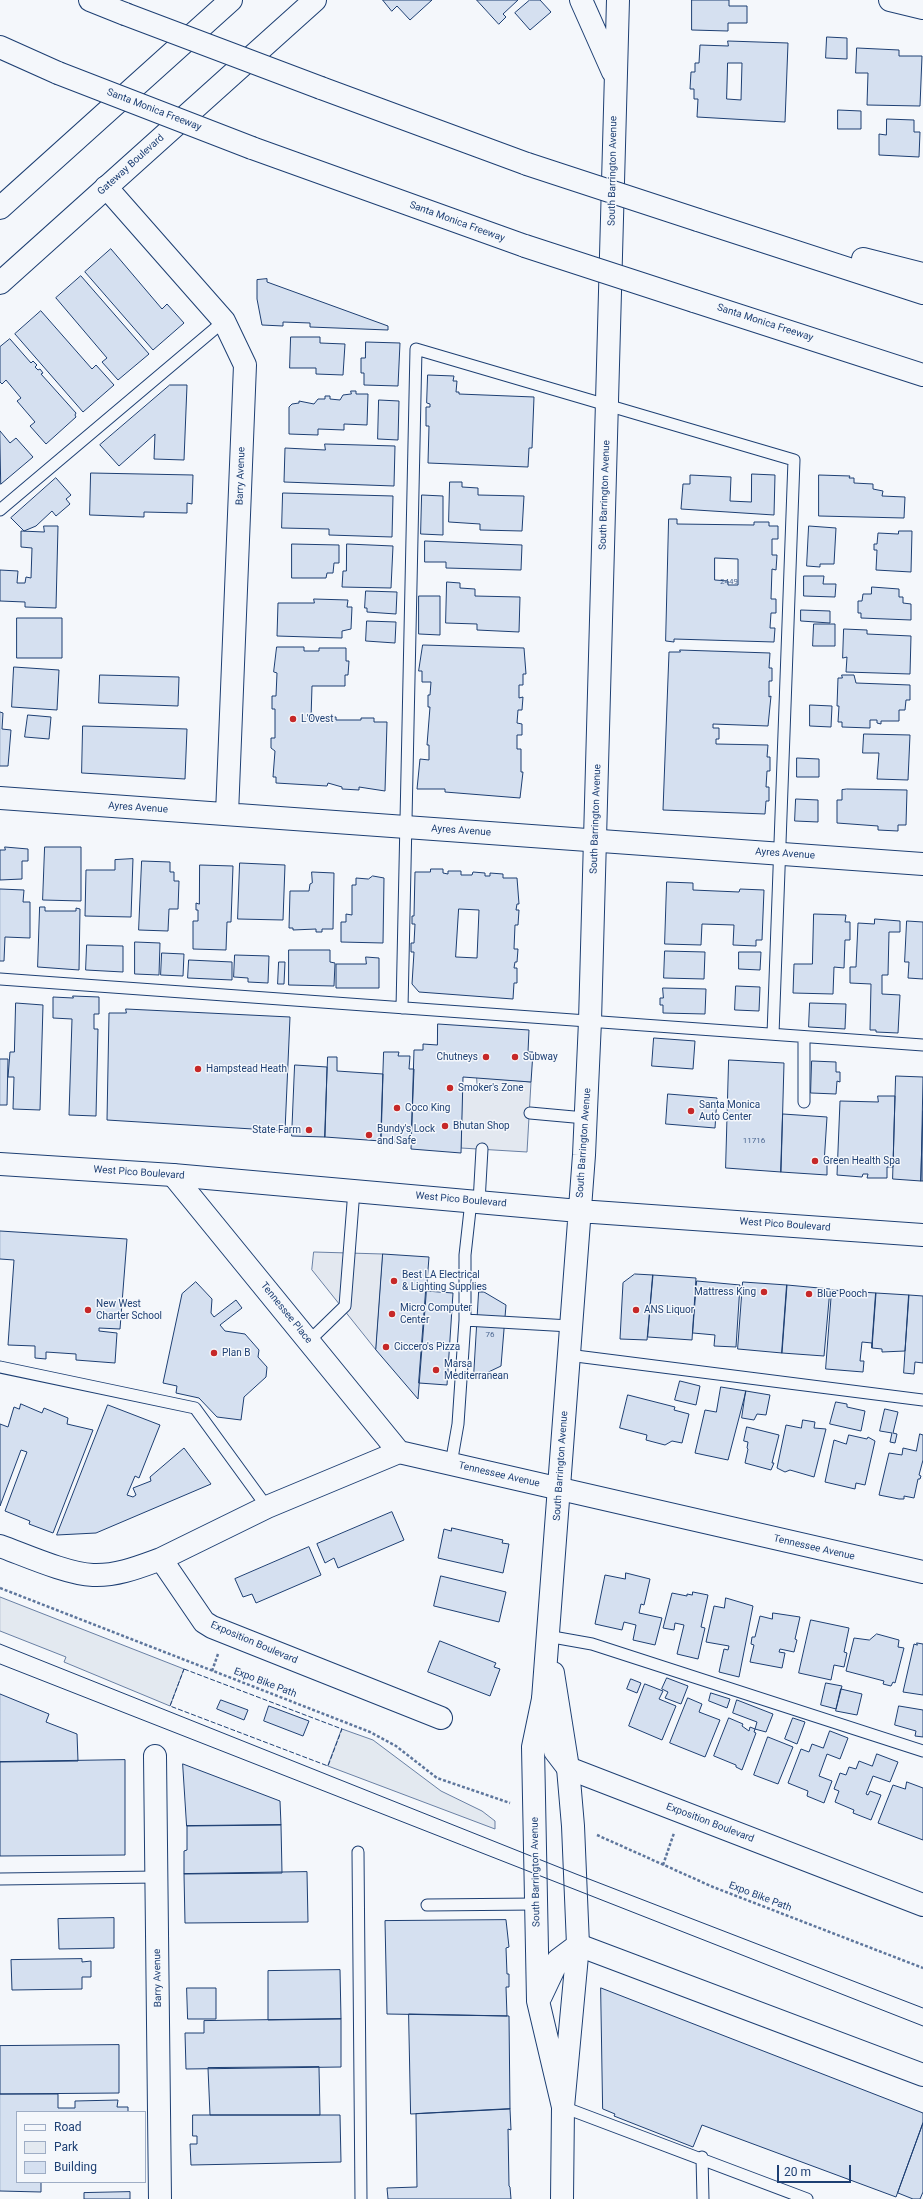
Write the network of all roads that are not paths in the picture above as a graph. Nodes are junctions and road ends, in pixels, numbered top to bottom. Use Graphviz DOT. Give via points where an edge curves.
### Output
graph roads {
  1 [pos="90,0"];
  2 [pos="231,0"];
  3 [pos="315,0"];
  4 [pos="581,0"];
  5 [pos="618,0"];
  6 [pos="890,0"];
  7 [pos="923,8"];
  8 [pos="294,10"];
  9 [pos="0,47"];
  10 [pos="615,78"];
  11 [pos="106,187"];
  12 [pos="0,208"];
  13 [pos="698,220"];
  14 [pos="923,274"];
  15 [pos="0,283"];
  16 [pos="923,293"];
  17 [pos="224,321"];
  18 [pos="923,375"];
  19 [pos="608,406"];
  20 [pos="0,510"];
  21 [pos="0,798"];
  22 [pos="227,814"];
  23 [pos="405,827"];
  24 [pos="596,841"];
  25 [pos="781,854"];
  26 [pos="923,864"];
  27 [pos="0,979"];
  28 [pos="402,1008"];
  29 [pos="590,1021"];
  30 [pos="773,1034"];
  31 [pos="804,1036"];
  32 [pos="923,1045"];
  33 [pos="804,1102"];
  34 [pos="530,1113"];
  35 [pos="586,1118"];
  36 [pos="482,1149"];
  37 [pos="0,1164"];
  38 [pos="173,1175"];
  39 [pos="354,1190"];
  40 [pos="475,1201"];
  41 [pos="579,1211"];
  42 [pos="923,1235"];
  43 [pos="465,1320"];
  44 [pos="570,1326"];
  45 [pos="309,1341"];
  46 [pos="568,1355"];
  47 [pos="0,1367"];
  48 [pos="923,1400"];
  49 [pos="399,1452"];
  50 [pos="451,1464"];
  51 [pos="559,1489"];
  52 [pos="267,1507"];
  53 [pos="0,1546"];
  54 [pos="161,1559"];
  55 [pos="923,1572"];
  56 [pos="547,1636"];
  57 [pos="543,1699"];
  58 [pos="441,1718"];
  59 [pos="923,1751"];
  60 [pos="155,1756"];
  61 [pos="568,1768"];
  62 [pos="358,1852"];
  63 [pos="157,1877"];
  64 [pos="0,1879"];
  65 [pos="536,1904"];
  66 [pos="427,1905"];
  67 [pos="923,1905"];
  68 [pos="578,1945"];
  69 [pos="538,2001"];
  70 [pos="923,2075"];
  71 [pos="563,2107"];
  72 [pos="702,2158"];
  73 [pos="160,2199"];
  74 [pos="361,2199"];
  75 [pos="562,2199"];
  76 [pos="703,2199"];
  77 [pos="807,2199"];
  1 -- 13 [label="main road, bridge" via="527,164"];
  2 -- 12 [label="main road"];
  3 -- 8 [label="main road, Gateway Boulevard"];
  4 -- 10 [label="main road"];
  5 -- 10 [label="main road, South Barrington Avenue"];
  6 -- 7 [label="main road"];
  8 -- 11 [label="main road, Gateway Boulevard"];
  9 -- 18 [label="main road, Santa Monica Freeway, bridge" via="58,73 252,148 525,246"];
  10 -- 19 [label="main road, South Barrington Avenue"];
  11 -- 15 [label="main road, Gateway Boulevard"];
  11 -- 17 [label="main road, Barry Avenue"];
  13 -- 14 [label="main road"];
  13 -- 16 [label="main road"];
  17 -- 20 [label="lane"];
  17 -- 22 [label="main road, Barry Avenue" via="245,365"];
  19 -- 23 [label="lane" via="416,349"];
  19 -- 24 [label="main road, South Barrington Avenue"];
  19 -- 25 [label="lane" via="794,460"];
  21 -- 22 [label="main road, Ayres Avenue"];
  22 -- 23 [label="main road, Ayres Avenue"];
  23 -- 24 [label="main road, Ayres Avenue"];
  23 -- 28 [label="lane"];
  24 -- 25 [label="main road, Ayres Avenue"];
  24 -- 29 [label="main road, South Barrington Avenue"];
  25 -- 26 [label="main road, Ayres Avenue"];
  25 -- 30 [label="lane"];
  27 -- 28 [label="lane"];
  28 -- 29 [label="lane"];
  29 -- 30 [label="lane"];
  29 -- 35 [label="main road, South Barrington Avenue"];
  30 -- 31 [label="lane"];
  31 -- 32 [label="lane"];
  31 -- 33 [label="lane"];
  34 -- 35 [label="lane"];
  35 -- 41 [label="main road, South Barrington Avenue"];
  36 -- 40 [label="lane"];
  37 -- 38 [label="main road, West Pico Boulevard"];
  38 -- 39 [label="main road, West Pico Boulevard"];
  38 -- 45 [label="main road, Tennessee Place"];
  39 -- 40 [label="main road, West Pico Boulevard"];
  39 -- 45 [label="lane" via="345,1306"];
  40 -- 41 [label="main road, West Pico Boulevard"];
  40 -- 43 [label="lane" via="465,1255"];
  41 -- 42 [label="main road, West Pico Boulevard"];
  41 -- 44 [label="main road, South Barrington Avenue"];
  43 -- 44 [label="lane"];
  43 -- 50 [label="lane" via="458,1424"];
  44 -- 46 [label="main road, South Barrington Avenue"];
  45 -- 49 [label="main road, Tennessee Place"];
  46 -- 48 [label="lane"];
  46 -- 51 [label="main road, South Barrington Avenue"];
  47 -- 52 [label="lane" via="195,1408"];
  49 -- 50 [label="main road, Tennessee Avenue"];
  49 -- 52 [label="main road"];
  50 -- 51 [label="main road, Tennessee Avenue"];
  51 -- 55 [label="main road, Tennessee Avenue"];
  51 -- 56 [label="main road, South Barrington Avenue"];
  52 -- 54 [label="main road"];
  53 -- 54 [label="main road" via="53,1566 93,1575 126,1571"];
  54 -- 58 [label="main road, Exposition Boulevard" via="204,1622 212,1627"];
  56 -- 57 [label="main road, South Barrington Avenue"];
  56 -- 59 [label="lane" via="592,1644"];
  56 -- 61 [label="main road, South Barrington Avenue"];
  57 -- 61 [label="main road" via="555,1751"];
  57 -- 65 [label="main road, South Barrington Avenue" via="533,1747"];
  60 -- 63 [label="main road, Barry Avenue"];
  61 -- 67 [label="main road, Exposition Boulevard"];
  61 -- 68 [label="main road, South Barrington Avenue" via="574,1826"];
  62 -- 74 [label="lane"];
  63 -- 64 [label="lane"];
  63 -- 73 [label="main road, Barry Avenue"];
  65 -- 66 [label="lane"];
  65 -- 69 [label="main road, South Barrington Avenue"];
  68 -- 69 [label="main road" via="556,1964"];
  68 -- 70 [label="main road"];
  68 -- 71 [label="main road, South Barrington Avenue"];
  69 -- 71 [label="main road, South Barrington Avenue"];
  71 -- 72 [label="lane"];
  71 -- 75 [label="main road, South Barrington Avenue"];
  72 -- 76 [label="lane"];
  72 -- 77 [label="lane"];
}
